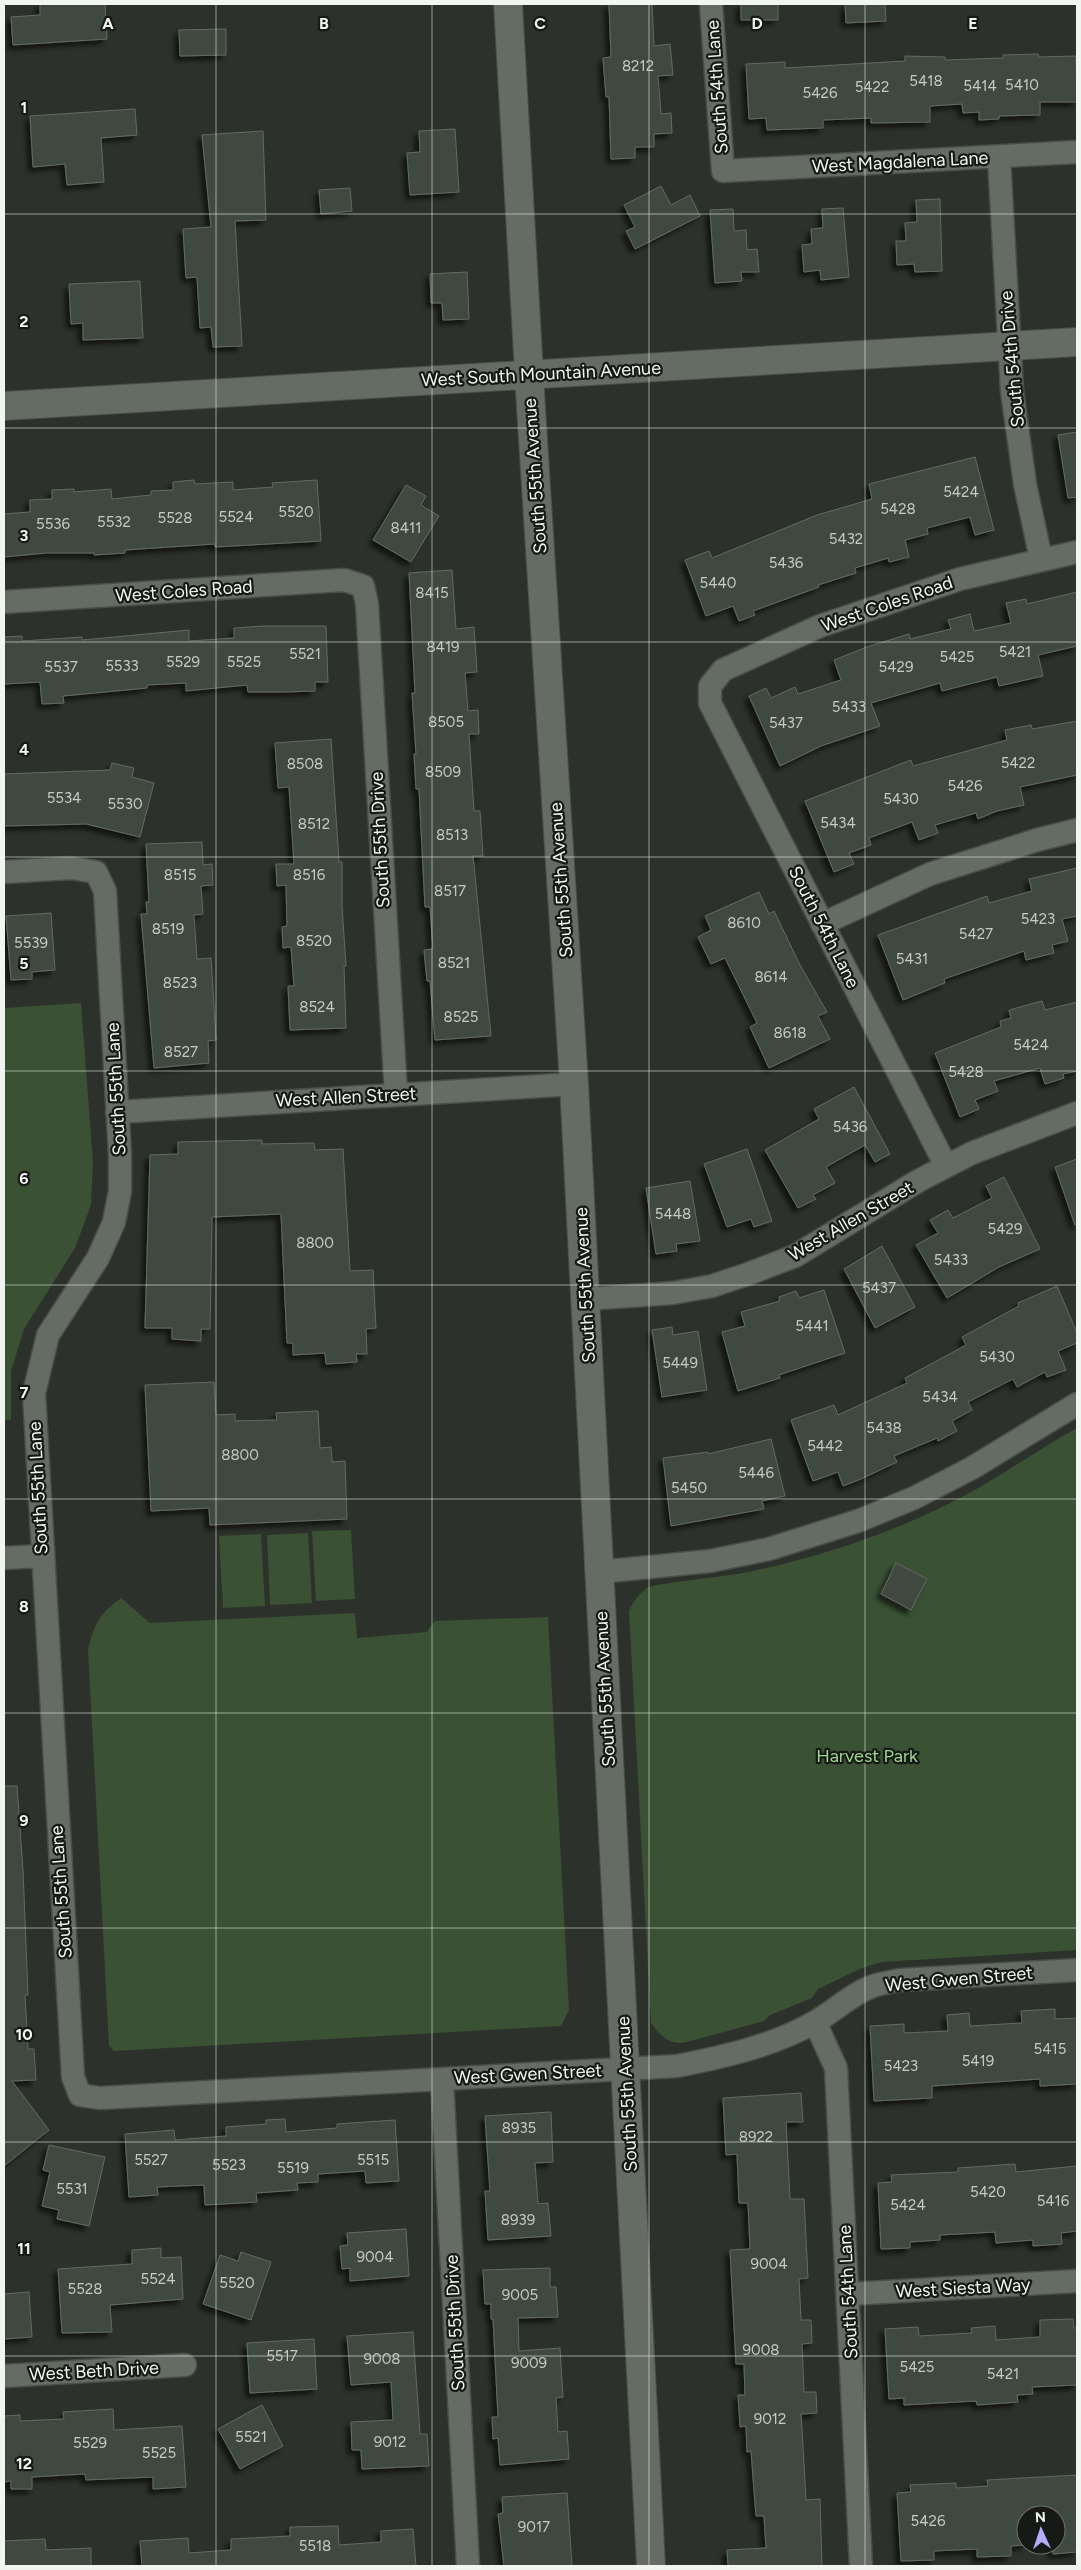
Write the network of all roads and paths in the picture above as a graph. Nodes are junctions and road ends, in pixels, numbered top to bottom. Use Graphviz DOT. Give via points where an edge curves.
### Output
graph roads {
  1 [pos="508,4"];
  2 [pos="711,4"];
  3 [pos="1077,152"];
  4 [pos="999,157"];
  5 [pos="723,171"];
  6 [pos="1077,342"];
  7 [pos="1010,346"];
  8 [pos="529,374"];
  9 [pos="4,406"];
  10 [pos="1077,552"];
  11 [pos="1041,559"];
  12 [pos="363,586"];
  13 [pos="4,602"];
  14 [pos="710,686"];
  15 [pos="1077,830"];
  16 [pos="4,872"];
  17 [pos="822,924"];
  18 [pos="574,1084"];
  19 [pos="396,1094"];
  20 [pos="117,1112"];
  21 [pos="1077,1113"];
  22 [pos="946,1166"];
  23 [pos="585,1299"];
  24 [pos="1077,1404"];
  25 [pos="42,1556"];
  26 [pos="4,1558"];
  27 [pos="599,1572"];
  28 [pos="1077,1970"];
  29 [pos="815,2022"];
  30 [pos="626,2069"];
  31 [pos="442,2080"];
  32 [pos="80,2096"];
  33 [pos="1077,2281"];
  34 [pos="849,2294"];
  35 [pos="185,2365"];
  36 [pos="4,2376"];
  37 [pos="468,2566"];
  38 [pos="651,2566"];
  39 [pos="861,2566"];
  1 -- 8 [label="street, South 55th Avenue"];
  2 -- 5 [label="street, South 54th Lane"];
  3 -- 4 [label="street, West Magdalena Lane"];
  4 -- 5 [label="street, West Magdalena Lane"];
  4 -- 7 [label="street, South 54th Drive"];
  6 -- 7 [label="street, West South Mountain Avenue"];
  7 -- 8 [label="street, West South Mountain Avenue"];
  7 -- 11 [label="street, South 54th Drive" via="1012,391 1025,484"];
  8 -- 9 [label="street, West South Mountain Avenue"];
  8 -- 18 [label="street, South 55th Avenue"];
  10 -- 11 [label="street, West Coles Road"];
  11 -- 14 [label="street, West Coles Road" via="950,582 820,626 723,670"];
  12 -- 13 [label="street, West Coles Road" via="344,580"];
  12 -- 19 [label="street, South 55th Drive" via="367,604"];
  14 -- 17 [label="street, South 54th Lane" via="710,703"];
  15 -- 17 [label="street" via="930,874"];
  16 -- 20 [label="street, South 55th Lane" via="71,868 96,872 105,891"];
  17 -- 22 [label="street, South 54th Lane"];
  18 -- 19 [label="street, West Allen Street"];
  18 -- 23 [label="street, South 55th Avenue"];
  19 -- 20 [label="street, West Allen Street"];
  20 -- 25 [label="street, South 55th Lane" via="120,1191 114,1222 98,1258 48,1335 34,1393"];
  21 -- 22 [label="street, West Allen Street" via="1020,1133"];
  22 -- 23 [label="street, West Allen Street" via="795,1256 748,1274 712,1286 673,1293"];
  23 -- 27 [label="street, South 55th Avenue"];
  24 -- 27 [label="street" via="972,1468 914,1498 858,1521 770,1549 710,1561"];
  25 -- 26 [label="street"];
  25 -- 32 [label="street, South 55th Lane" via="73,2077"];
  27 -- 30 [label="street, South 55th Avenue"];
  28 -- 29 [label="street, West Gwen Street" via="900,1980 874,1986 851,1997"];
  29 -- 30 [label="street, West Gwen Street" via="780,2038 709,2060 677,2066"];
  29 -- 34 [label="street, South 54th Lane" via="836,2068"];
  30 -- 31 [label="street, West Gwen Street"];
  30 -- 38 [label="street, South 55th Avenue"];
  31 -- 32 [label="street, West Gwen Street" via="100,2098"];
  31 -- 37 [label="street, South 55th Drive"];
  33 -- 34 [label="street, West Siesta Way"];
  34 -- 39 [label="street, South 54th Lane"];
  35 -- 36 [label="street, West Beth Drive"];
}
